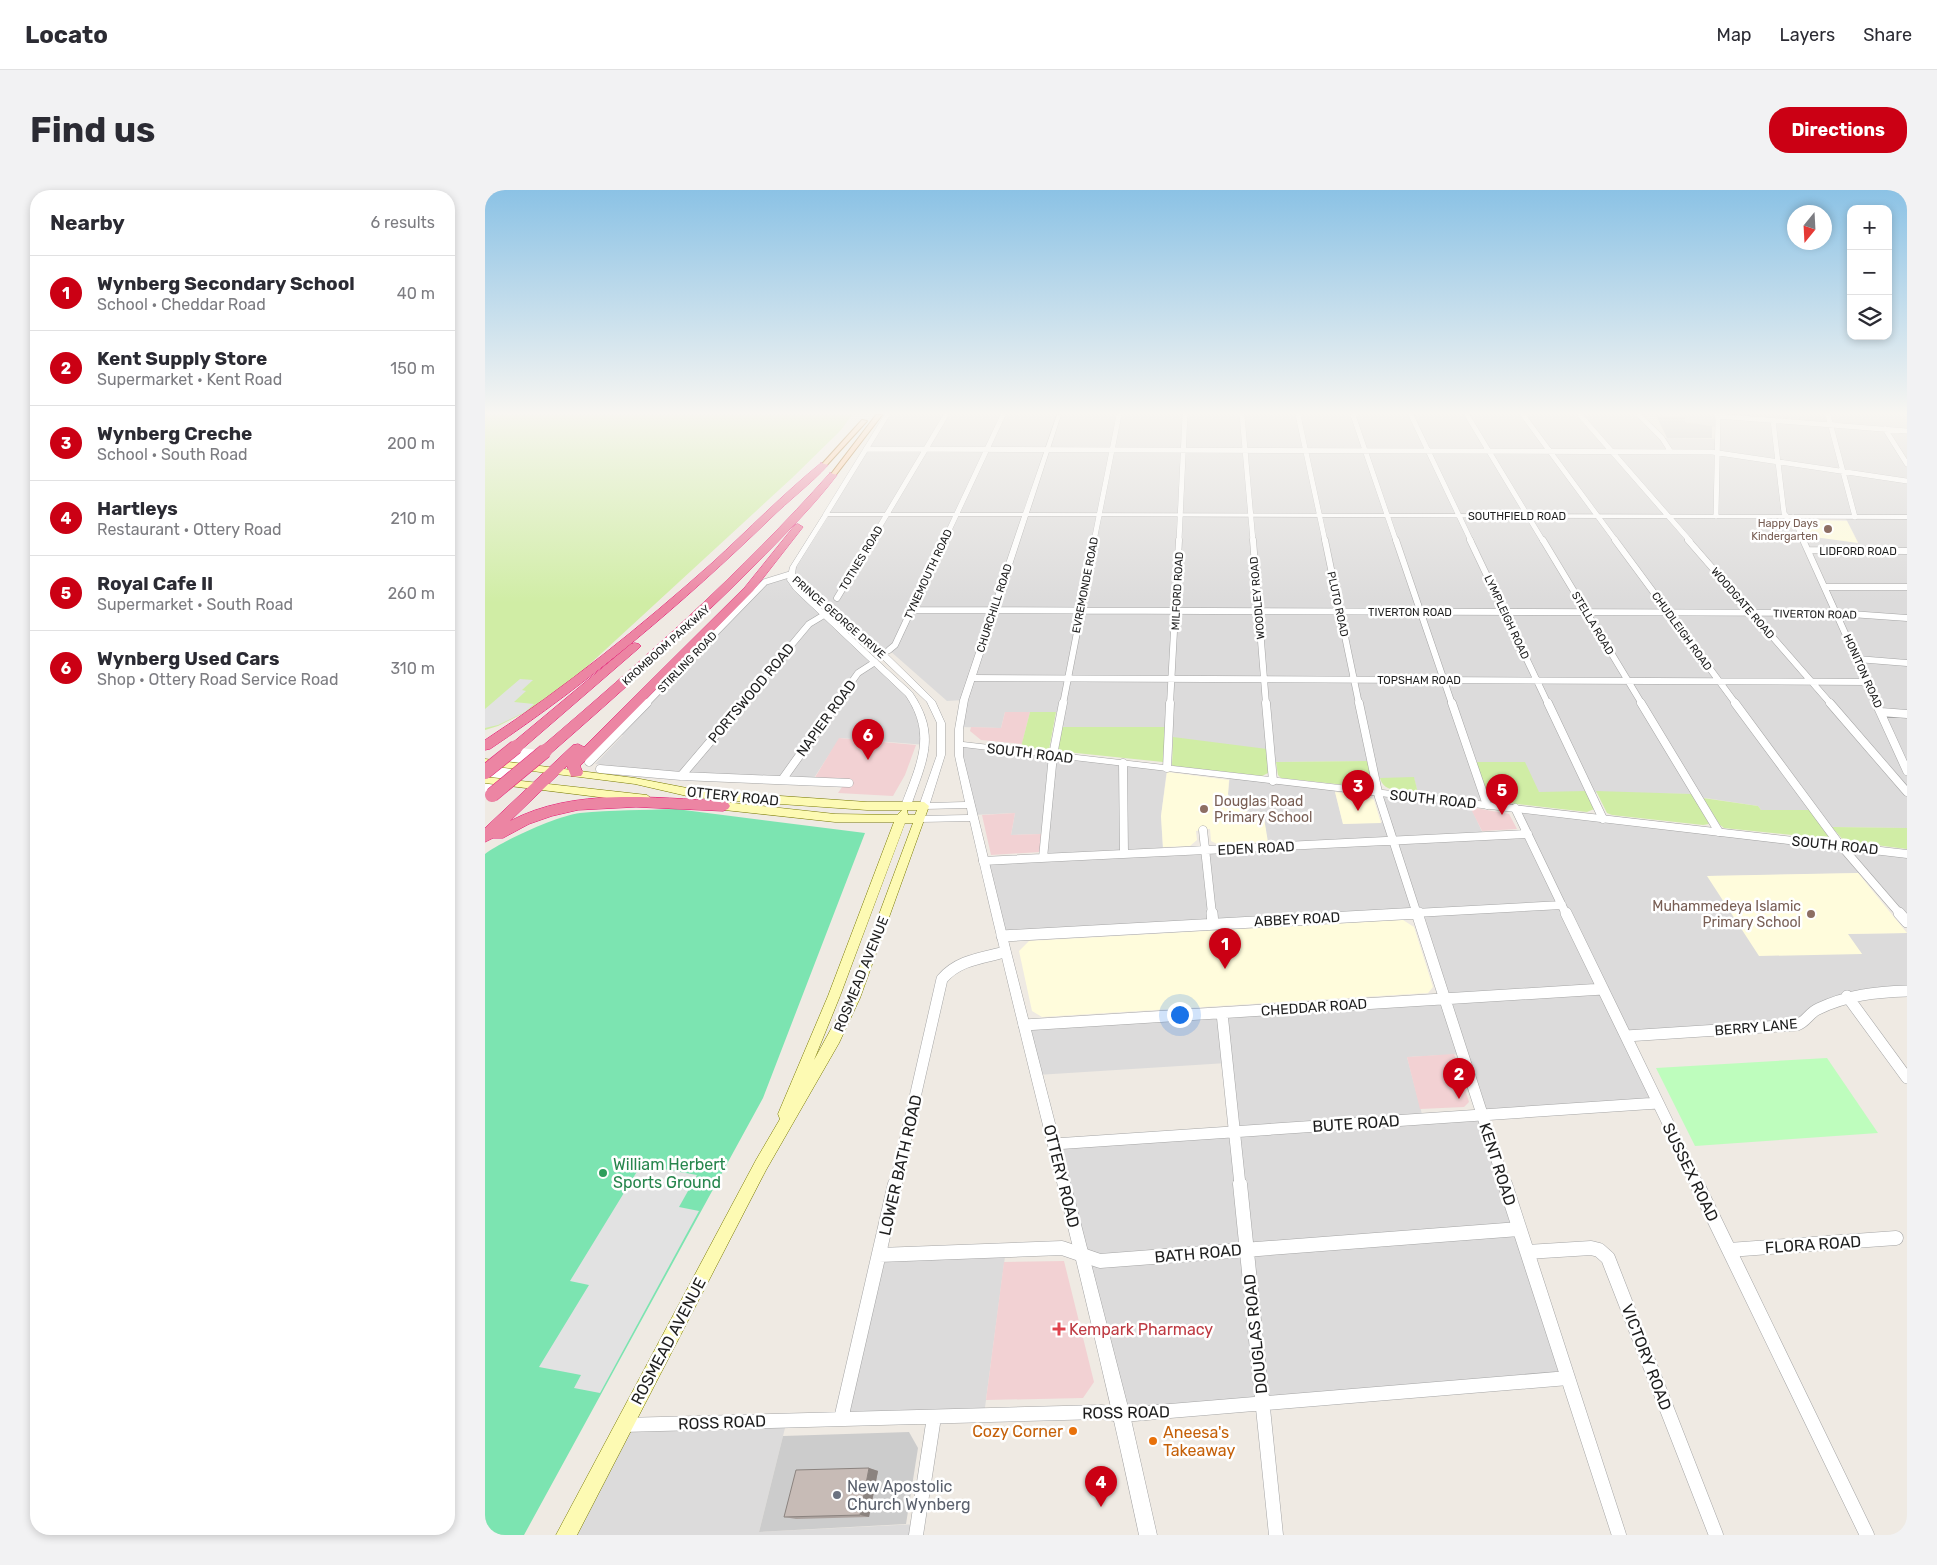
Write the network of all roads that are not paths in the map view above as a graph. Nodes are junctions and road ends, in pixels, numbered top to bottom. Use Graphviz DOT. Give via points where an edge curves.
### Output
graph roads {
  1 [pos="814,478"];
  2 [pos="819,478"];
  3 [pos="822,478"];
  4 [pos="832,478"];
  5 [pos="848,478"];
  6 [pos="909,478"];
  7 [pos="974,478"];
  8 [pos="1038,478"];
  9 [pos="1106,478"];
  10 [pos="1182,478"];
  11 [pos="1247,478"];
  12 [pos="1312,478"];
  13 [pos="1375,478"];
  14 [pos="1441,478"];
  15 [pos="1505,478"];
  16 [pos="1570,478"];
  17 [pos="1635,478"];
  18 [pos="1717,478"];
  19 [pos="1780,478"];
  20 [pos="1845,478"];
  21 [pos="1884,478"];
  22 [pos="1907,481"];
  23 [pos="826,514"];
  24 [pos="888,514"];
  25 [pos="956,514"];
  26 [pos="1026,514"];
  27 [pos="1099,514"];
  28 [pos="1181,515"];
  29 [pos="1250,515"];
  30 [pos="1320,515"];
  31 [pos="1388,515"];
  32 [pos="1459,516"];
  33 [pos="1528,516"];
  34 [pos="1598,516"];
  35 [pos="1668,516"];
  36 [pos="1716,516"];
  37 [pos="1790,517"];
  38 [pos="1855,517"];
  39 [pos="1907,517"];
  40 [pos="1808,550"];
  41 [pos="1907,551"];
  42 [pos="791,574"];
  43 [pos="1825,587"];
  44 [pos="1907,587"];
  45 [pos="837,598"];
  46 [pos="912,610"];
  47 [pos="994,610"];
  48 [pos="1080,610"];
  49 [pos="1177,611"];
  50 [pos="1258,611"];
  51 [pos="1340,611"];
  52 [pos="1421,612"];
  53 [pos="1505,612"];
  54 [pos="1586,612"];
  55 [pos="1668,612"];
  56 [pos="1751,613"];
  57 [pos="1837,613"];
  58 [pos="824,615"];
  59 [pos="1907,618"];
  60 [pos="889,650"];
  61 [pos="1857,659"];
  62 [pos="875,662"];
  63 [pos="1907,662"];
  64 [pos="667,669"];
  65 [pos="971,678"];
  66 [pos="1067,679"];
  67 [pos="1172,679"];
  68 [pos="1264,680"];
  69 [pos="1355,680"];
  70 [pos="1444,681"];
  71 [pos="1537,681"];
  72 [pos="1628,681"];
  73 [pos="1719,682"];
  74 [pos="1812,682"];
  75 [pos="1868,682"];
  76 [pos="1881,712"];
  77 [pos="1907,714"];
  78 [pos="959,744"];
  79 [pos="485,746"];
  80 [pos="1053,755"];
  81 [pos="485,762"];
  82 [pos="589,762"];
  83 [pos="1123,763"];
  84 [pos="1167,768"];
  85 [pos="600,769"];
  86 [pos="555,770"];
  87 [pos="1907,771"];
  88 [pos="485,772"];
  89 [pos="575,773"];
  90 [pos="681,776"];
  91 [pos="485,780"];
  92 [pos="782,780"];
  93 [pos="1273,781"];
  94 [pos="849,783"];
  95 [pos="537,787"];
  96 [pos="1907,792"];
  97 [pos="1379,793"];
  98 [pos="488,798"];
  99 [pos="970,805"];
  100 [pos="1487,805"];
  101 [pos="723,806"];
  102 [pos="906,806"];
  103 [pos="1515,808"];
  104 [pos="922,812"];
  105 [pos="973,818"];
  106 [pos="901,819"];
  107 [pos="1603,819"];
  108 [pos="1203,830"];
  109 [pos="1719,832"];
  110 [pos="1528,834"];
  111 [pos="485,837"];
  112 [pos="1394,841"];
  113 [pos="485,842"];
  114 [pos="1842,846"];
  115 [pos="1205,850"];
  116 [pos="1124,854"];
  117 [pos="1907,854"];
  118 [pos="1043,858"];
  119 [pos="983,861"];
  120 [pos="1562,905"];
  121 [pos="1417,913"];
  122 [pos="1907,922"];
  123 [pos="1213,924"];
  124 [pos="1002,936"];
  125 [pos="1005,952"];
  126 [pos="1603,989"];
  127 [pos="1907,992"];
  128 [pos="1847,996"];
  129 [pos="1445,999"];
  130 [pos="1222,1013"];
  131 [pos="1025,1025"];
  132 [pos="1626,1036"];
  133 [pos="1907,1078"];
  134 [pos="1658,1103"];
  135 [pos="1482,1115"];
  136 [pos="1234,1132"];
  137 [pos="1054,1144"];
  138 [pos="771,1148"];
  139 [pos="1519,1229"];
  140 [pos="1896,1238"];
  141 [pos="1246,1248"];
  142 [pos="1729,1250"];
  143 [pos="1527,1252"];
  144 [pos="879,1255"];
  145 [pos="1082,1255"];
  146 [pos="1568,1378"];
  147 [pos="1263,1403"];
  148 [pos="1122,1415"];
  149 [pos="934,1416"];
  150 [pos="841,1419"];
  151 [pos="623,1425"];
  152 [pos="566,1535"];
  153 [pos="916,1535"];
  154 [pos="1148,1535"];
  155 [pos="1276,1535"];
  156 [pos="1619,1535"];
  157 [pos="1716,1535"];
  158 [pos="1867,1535"];
  1 -- 79 [label="highway" via="799,486 716,564 568,689"];
  2 -- 88 [label="highway, KROMBOOM PARKWAY, bridge" via="693,595"];
  3 -- 98 [label="highway, KROMBOOM PARKWAY, bridge" via="783,531 718,596 656,655"];
  4 -- 64 [label="highway" via="765,572"];
  5 -- 23 [label="street"];
  6 -- 24 [label="street, TOTNES ROAD"];
  7 -- 25 [label="street, TYNEMOUTH ROAD"];
  8 -- 26 [label="street, CHURCHILL ROAD"];
  9 -- 27 [label="street, EVREMONDE ROAD"];
  10 -- 28 [label="street, MILFORD ROAD"];
  11 -- 29 [label="street, WOODLEY ROAD"];
  12 -- 30 [label="street, PLUTO ROAD"];
  13 -- 31 [label="street"];
  14 -- 32 [label="street, LYMPLEIGH ROAD"];
  15 -- 33 [label="street, STELLA ROAD"];
  16 -- 34 [label="street, CHUDLEIGH ROAD"];
  17 -- 35 [label="street, WOODGATE ROAD"];
  18 -- 36 [label="street"];
  19 -- 37 [label="street, HONITON ROAD" via="1784,513"];
  20 -- 38 [label="street"];
  21 -- 22 [label="street"];
  23 -- 24 [label="street, SOUTHFIELD ROAD"];
  23 -- 42 [label="street"];
  24 -- 25 [label="street, SOUTHFIELD ROAD"];
  24 -- 45 [label="street, TOTNES ROAD"];
  25 -- 26 [label="street, SOUTHFIELD ROAD"];
  25 -- 46 [label="street, TYNEMOUTH ROAD"];
  26 -- 27 [label="street, SOUTHFIELD ROAD"];
  26 -- 47 [label="street, CHURCHILL ROAD"];
  27 -- 28 [label="street, SOUTHFIELD ROAD"];
  27 -- 48 [label="street, EVREMONDE ROAD"];
  28 -- 29 [label="street, SOUTHFIELD ROAD"];
  28 -- 49 [label="street, MILFORD ROAD"];
  29 -- 30 [label="street, SOUTHFIELD ROAD"];
  29 -- 50 [label="street, WOODLEY ROAD"];
  30 -- 31 [label="street, SOUTHFIELD ROAD"];
  30 -- 51 [label="street, PLUTO ROAD"];
  31 -- 32 [label="street, SOUTHFIELD ROAD"];
  31 -- 52 [label="street"];
  32 -- 33 [label="street, SOUTHFIELD ROAD"];
  32 -- 53 [label="street, LYMPLEIGH ROAD"];
  33 -- 34 [label="street, SOUTHFIELD ROAD"];
  33 -- 54 [label="street, STELLA ROAD"];
  34 -- 35 [label="street, SOUTHFIELD ROAD"];
  34 -- 55 [label="street, CHUDLEIGH ROAD"];
  35 -- 36 [label="street, SOUTHFIELD ROAD"];
  35 -- 56 [label="street, WOODGATE ROAD"];
  36 -- 37 [label="street, SOUTHFIELD ROAD"];
  37 -- 38 [label="street, SOUTHFIELD ROAD"];
  37 -- 40 [label="street, HONITON ROAD"];
  38 -- 39 [label="street, SOUTHFIELD ROAD"];
  40 -- 41 [label="street, LIDFORD ROAD"];
  40 -- 43 [label="street, HONITON ROAD"];
  42 -- 58 [label="street, PRINCE GEORGE DRIVE" via="791,582"];
  42 -- 82 [label="street, STIRLING ROAD" via="765,582"];
  42 -- 104 [label="street, PRINCE GEORGE DRIVE" via="931,701 941,722 941,755"];
  43 -- 44 [label="street"];
  43 -- 57 [label="street, HONITON ROAD"];
  46 -- 47 [label="street, TIVERTON ROAD"];
  46 -- 60 [label="street, TYNEMOUTH ROAD" via="895,645"];
  47 -- 48 [label="street, TIVERTON ROAD"];
  47 -- 65 [label="street, CHURCHILL ROAD"];
  48 -- 49 [label="street, TIVERTON ROAD"];
  48 -- 66 [label="street, EVREMONDE ROAD"];
  49 -- 50 [label="street, TIVERTON ROAD"];
  49 -- 67 [label="street, MILFORD ROAD"];
  50 -- 51 [label="street, TIVERTON ROAD"];
  50 -- 68 [label="street, WOODLEY ROAD"];
  51 -- 52 [label="street, TIVERTON ROAD"];
  51 -- 69 [label="street, PLUTO ROAD"];
  52 -- 53 [label="street, TIVERTON ROAD"];
  52 -- 70 [label="street"];
  53 -- 54 [label="street, TIVERTON ROAD"];
  53 -- 71 [label="street, LYMPLEIGH ROAD"];
  54 -- 55 [label="street, TIVERTON ROAD"];
  54 -- 72 [label="street, STELLA ROAD"];
  55 -- 56 [label="street, TIVERTON ROAD"];
  55 -- 73 [label="street, CHUDLEIGH ROAD"];
  56 -- 57 [label="street, TIVERTON ROAD"];
  56 -- 74 [label="street, WOODGATE ROAD"];
  57 -- 59 [label="street, TIVERTON ROAD"];
  57 -- 61 [label="street, HONITON ROAD"];
  58 -- 62 [label="street, PRINCE GEORGE DRIVE"];
  58 -- 90 [label="street, PORTSWOOD ROAD" via="809,624"];
  61 -- 63 [label="street"];
  61 -- 75 [label="street, HONITON ROAD"];
  62 -- 92 [label="street, NAPIER ROAD" via="858,674"];
  62 -- 102 [label="street, PRINCE GEORGE DRIVE" via="916,702 925,727 924,750"];
  64 -- 86 [label="highway"];
  64 -- 89 [label="highway" via="573,765"];
  65 -- 66 [label="street, TOPSHAM ROAD"];
  65 -- 78 [label="street, CHURCHILL ROAD" via="961,712"];
  66 -- 67 [label="street, TOPSHAM ROAD"];
  66 -- 80 [label="street, EVREMONDE ROAD"];
  67 -- 68 [label="street, TOPSHAM ROAD"];
  67 -- 84 [label="street, MILFORD ROAD"];
  68 -- 69 [label="street, TOPSHAM ROAD"];
  68 -- 93 [label="street, WOODLEY ROAD"];
  69 -- 70 [label="street, TOPSHAM ROAD"];
  69 -- 97 [label="street, PLUTO ROAD"];
  70 -- 71 [label="street, TOPSHAM ROAD"];
  70 -- 100 [label="street"];
  71 -- 72 [label="street, TOPSHAM ROAD"];
  71 -- 107 [label="street, LYMPLEIGH ROAD"];
  72 -- 73 [label="street, TOPSHAM ROAD"];
  72 -- 109 [label="street, STELLA ROAD"];
  73 -- 74 [label="street, TOPSHAM ROAD"];
  73 -- 114 [label="street, CHUDLEIGH ROAD"];
  74 -- 75 [label="street, TOPSHAM ROAD"];
  74 -- 96 [label="street, WOODGATE ROAD"];
  75 -- 76 [label="street, HONITON ROAD"];
  76 -- 77 [label="street"];
  76 -- 87 [label="street, HONITON ROAD"];
  78 -- 80 [label="street, SOUTH ROAD"];
  78 -- 99 [label="street, CHURCHILL ROAD"];
  80 -- 83 [label="street, SOUTH ROAD"];
  80 -- 118 [label="street"];
  81 -- 86 [label="main road, OTTERY ROAD"];
  83 -- 84 [label="street, SOUTH ROAD"];
  83 -- 116 [label="street"];
  84 -- 93 [label="street, SOUTH ROAD"];
  85 -- 90 [label="street"];
  86 -- 89 [label="main road, OTTERY ROAD"];
  86 -- 95 [label="highway"];
  89 -- 102 [label="main road, OTTERY ROAD" via="723,796"];
  90 -- 92 [label="street"];
  91 -- 95 [label="main road, OTTERY ROAD"];
  92 -- 94 [label="street"];
  93 -- 97 [label="street, SOUTH ROAD"];
  95 -- 101 [label="main road, OTTERY ROAD"];
  95 -- 111 [label="highway"];
  97 -- 100 [label="street, SOUTH ROAD"];
  97 -- 112 [label="street, KENT ROAD"];
  99 -- 104 [label="street, OTTERY ROAD"];
  99 -- 105 [label="street, OTTERY ROAD"];
  100 -- 103 [label="street, SOUTH ROAD"];
  101 -- 106 [label="main road, OTTERY ROAD" via="835,818"];
  101 -- 113 [label="highway" via="630,803 565,807 524,820"];
  102 -- 104 [label="main road, OTTERY ROAD"];
  102 -- 106 [label="main road, ROSMEAD AVENUE"];
  103 -- 107 [label="street, SOUTH ROAD"];
  103 -- 110 [label="street, SUSSEX ROAD"];
  104 -- 105 [label="street, OTTERY ROAD"];
  104 -- 106 [label="main road, OTTERY ROAD"];
  104 -- 138 [label="main road, ROSMEAD AVENUE" via="854,998 818,1069"];
  105 -- 119 [label="street, OTTERY ROAD"];
  106 -- 138 [label="main road, ROSMEAD AVENUE" via="835,996"];
  107 -- 109 [label="street, SOUTH ROAD"];
  108 -- 115 [label="street"];
  109 -- 114 [label="street, SOUTH ROAD"];
  110 -- 112 [label="street, EDEN ROAD"];
  110 -- 120 [label="street, SUSSEX ROAD"];
  112 -- 115 [label="street, EDEN ROAD"];
  112 -- 121 [label="street, KENT ROAD"];
  114 -- 117 [label="street, SOUTH ROAD"];
  114 -- 122 [label="street, CHUDLEIGH ROAD"];
  115 -- 116 [label="street, EDEN ROAD"];
  115 -- 123 [label="street"];
  116 -- 118 [label="street, EDEN ROAD"];
  118 -- 119 [label="street, EDEN ROAD"];
  119 -- 124 [label="street, OTTERY ROAD"];
  120 -- 121 [label="street, ABBEY ROAD"];
  120 -- 126 [label="street, SUSSEX ROAD"];
  121 -- 123 [label="street, ABBEY ROAD"];
  121 -- 129 [label="street, KENT ROAD"];
  123 -- 124 [label="street, ABBEY ROAD"];
  124 -- 125 [label="street, OTTERY ROAD"];
  125 -- 131 [label="street, OTTERY ROAD"];
  125 -- 144 [label="street, LOWER BATH ROAD" via="954,966 942,979"];
  126 -- 129 [label="street, CHEDDAR ROAD"];
  126 -- 132 [label="street, SUSSEX ROAD"];
  127 -- 128 [label="street, BERRY LANE"];
  128 -- 132 [label="street, BERRY LANE" via="1809,1014 1797,1026"];
  128 -- 133 [label="street"];
  129 -- 130 [label="street, CHEDDAR ROAD"];
  129 -- 135 [label="street, KENT ROAD"];
  130 -- 131 [label="street, CHEDDAR ROAD"];
  130 -- 136 [label="street, DOUGLAS ROAD"];
  131 -- 137 [label="street, OTTERY ROAD"];
  132 -- 134 [label="street, SUSSEX ROAD"];
  134 -- 135 [label="street, BUTE ROAD"];
  134 -- 142 [label="street, SUSSEX ROAD"];
  135 -- 136 [label="street, BUTE ROAD"];
  135 -- 139 [label="street, KENT ROAD"];
  136 -- 137 [label="street, BUTE ROAD"];
  136 -- 141 [label="street, DOUGLAS ROAD"];
  137 -- 145 [label="street, OTTERY ROAD"];
  138 -- 151 [label="main road, ROSMEAD AVENUE"];
  139 -- 141 [label="street, BATH ROAD"];
  139 -- 143 [label="street, KENT ROAD"];
  140 -- 142 [label="street, FLORA ROAD"];
  141 -- 145 [label="street, BATH ROAD" via="1100,1261"];
  141 -- 147 [label="street, DOUGLAS ROAD"];
  142 -- 158 [label="street, SUSSEX ROAD"];
  143 -- 146 [label="street, KENT ROAD"];
  143 -- 157 [label="street, VICTORY ROAD" via="1591,1248 1608,1258"];
  144 -- 145 [label="street, BATH ROAD" via="1062,1248"];
  144 -- 150 [label="street, LOWER BATH ROAD"];
  145 -- 148 [label="street, OTTERY ROAD"];
  146 -- 147 [label="street, ROSS ROAD"];
  146 -- 156 [label="street, KENT ROAD"];
  147 -- 148 [label="street, ROSS ROAD"];
  147 -- 155 [label="street, DOUGLAS ROAD"];
  148 -- 149 [label="street, ROSS ROAD" via="1101,1412"];
  148 -- 154 [label="street, OTTERY ROAD"];
  149 -- 150 [label="street, ROSS ROAD"];
  149 -- 153 [label="street"];
  150 -- 151 [label="street, ROSS ROAD"];
  151 -- 152 [label="main road, ROSMEAD AVENUE"];
}
